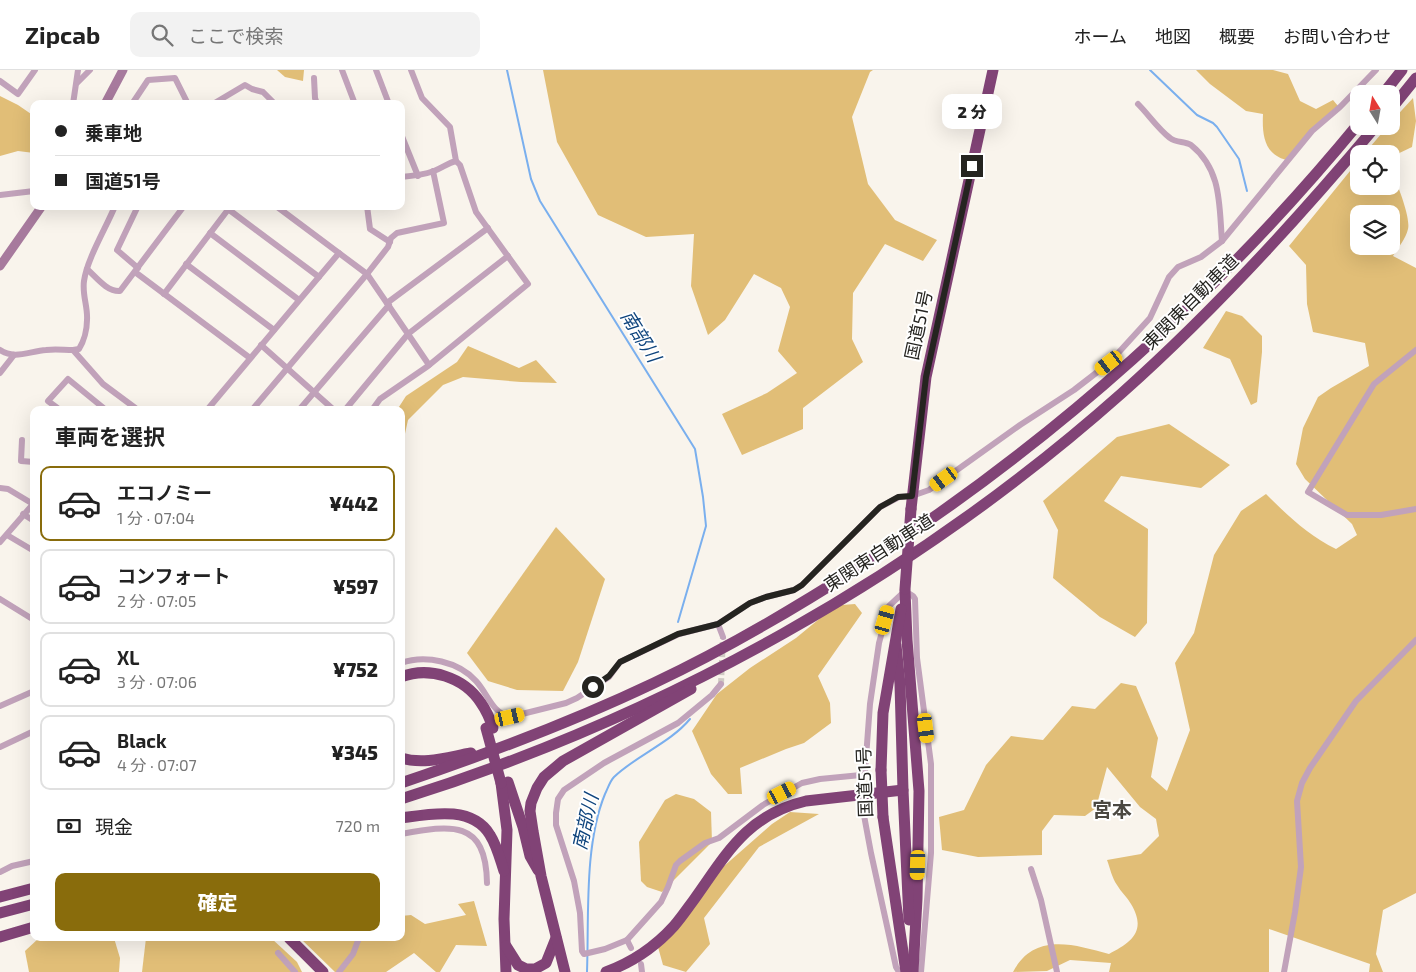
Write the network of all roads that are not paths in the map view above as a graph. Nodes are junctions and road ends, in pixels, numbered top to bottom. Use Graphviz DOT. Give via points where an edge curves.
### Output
graph roads {
  1 [pos="35,70"];
  2 [pos="78,70"];
  3 [pos="90,70"];
  4 [pos="123,70"];
  5 [pos="376,70"];
  6 [pos="411,70"];
  7 [pos="992,70"];
  8 [pos="1376,70"];
  9 [pos="1402,70"];
  10 [pos="344,71"];
  11 [pos="314,78"];
  12 [pos="1416,78"];
  13 [pos="0,81"];
  14 [pos="76,84"];
  15 [pos="1390,85"];
  16 [pos="1400,98"];
  17 [pos="74,100"];
  18 [pos="107,100"];
  19 [pos="135,100"];
  20 [pos="186,100"];
  21 [pos="219,100"];
  22 [pos="272,100"];
  23 [pos="316,100"];
  24 [pos="354,100"];
  25 [pos="387,100"];
  26 [pos="1138,104"];
  27 [pos="1350,134"];
  28 [pos="1368,135"];
  29 [pos="405,144"];
  30 [pos="456,161"];
  31 [pos="433,171"];
  32 [pos="405,176"];
  33 [pos="418,176"];
  34 [pos="30,191"];
  35 [pos="0,195"];
  36 [pos="39,210"];
  37 [pos="113,210"];
  38 [pos="136,210"];
  39 [pos="181,210"];
  40 [pos="227,210"];
  41 [pos="232,210"];
  42 [pos="281,210"];
  43 [pos="368,210"];
  44 [pos="488,228"];
  45 [pos="210,233"];
  46 [pos="1222,241"];
  47 [pos="390,242"];
  48 [pos="339,254"];
  49 [pos="508,256"];
  50 [pos="186,264"];
  51 [pos="0,266"];
  52 [pos="87,268"];
  53 [pos="136,270"];
  54 [pos="366,274"];
  55 [pos="319,277"];
  56 [pos="164,294"];
  57 [pos="299,300"];
  58 [pos="388,304"];
  59 [pos="274,330"];
  60 [pos="408,334"];
  61 [pos="261,345"];
  62 [pos="0,350"];
  63 [pos="73,350"];
  64 [pos="1416,350"];
  65 [pos="14,355"];
  66 [pos="250,358"];
  67 [pos="429,364"];
  68 [pos="287,368"];
  69 [pos="0,373"];
  70 [pos="314,392"];
  71 [pos="55,406"];
  72 [pos="101,406"];
  73 [pos="133,406"];
  74 [pos="210,406"];
  75 [pos="255,406"];
  76 [pos="303,406"];
  77 [pos="330,406"];
  78 [pos="348,406"];
  79 [pos="375,406"];
  80 [pos="22,440"];
  81 [pos="30,461"];
  82 [pos="0,488"];
  83 [pos="912,496"];
  84 [pos="30,502"];
  85 [pos="30,507"];
  86 [pos="1416,509"];
  87 [pos="23,514"];
  88 [pos="30,518"];
  89 [pos="6,535"];
  90 [pos="0,542"];
  91 [pos="30,550"];
  92 [pos="905,590"];
  93 [pos="0,600"];
  94 [pos="907,617"];
  95 [pos="30,618"];
  96 [pos="718,624"];
  97 [pos="723,637"];
  98 [pos="1416,640"];
  99 [pos="896,645"];
  100 [pos="740,656"];
  101 [pos="405,661"];
  102 [pos="405,676"];
  103 [pos="405,683"];
  104 [pos="721,684"];
  105 [pos="900,684"];
  106 [pos="30,692"];
  107 [pos="0,706"];
  108 [pos="489,728"];
  109 [pos="549,729"];
  110 [pos="30,734"];
  111 [pos="0,747"];
  112 [pos="405,759"];
  113 [pos="861,775"];
  114 [pos="405,782"];
  115 [pos="505,782"];
  116 [pos="903,790"];
  117 [pos="405,798"];
  118 [pos="405,818"];
  119 [pos="405,833"];
  120 [pos="30,861"];
  121 [pos="1031,869"];
  122 [pos="0,872"];
  123 [pos="541,876"];
  124 [pos="506,878"];
  125 [pos="486,883"];
  126 [pos="30,889"];
  127 [pos="907,896"];
  128 [pos="0,897"];
  129 [pos="30,905"];
  130 [pos="0,913"];
  131 [pos="30,928"];
  132 [pos="0,936"];
  133 [pos="915,936"];
  134 [pos="556,938"];
  135 [pos="627,940"];
  136 [pos="291,941"];
  137 [pos="358,941"];
  138 [pos="505,944"];
  139 [pos="631,948"];
  140 [pos="278,953"];
  141 [pos="641,964"];
  142 [pos="341,970"];
  143 [pos="906,970"];
  144 [pos="295,972"];
  145 [pos="323,972"];
  146 [pos="506,972"];
  147 [pos="565,972"];
  148 [pos="606,972"];
  149 [pos="642,972"];
  150 [pos="921,972"];
  151 [pos="1057,972"];
  152 [pos="1284,972"];
  1 -- 13 [label="street" via="18,94"];
  2 -- 14 [label="street"];
  3 -- 14 [label="street"];
  4 -- 18 [label="street"];
  5 -- 25 [label="street"];
  6 -- 30 [label="street" via="422,98 450,127"];
  7 -- 83 [label="highway, 国道51号" via="926,377"];
  8 -- 46 [label="street" via="1312,132"];
  9 -- 15 [label="highway"];
  10 -- 24 [label="street"];
  11 -- 23 [label="street"];
  12 -- 16 [label="highway"];
  14 -- 17 [label="street"];
  19 -- 20 [label="street" via="148,80 175,78"];
  21 -- 22 [label="street" via="245,84"];
  26 -- 46 [label="street" via="1171,139 1190,144 1212,170 1217,186"];
  27 -- 109 [label="highway, 東関東自動車道" via="1224,274 1155,341 1032,445 954,503 809,599 730,644 647,686"];
  28 -- 100 [label="highway, 東関東自動車道" via="1234,286 1145,372 1054,451 970,514 868,583"];
  29 -- 33 [label="street"];
  30 -- 31 [label="street"];
  30 -- 44 [label="street" via="476,212"];
  31 -- 33 [label="street"];
  31 -- 47 [label="street" via="444,223 397,233"];
  32 -- 33 [label="street"];
  34 -- 35 [label="street"];
  36 -- 51 [label="street"];
  37 -- 52 [label="street"];
  38 -- 53 [label="street" via="117,250"];
  39 -- 53 [label="street"];
  40 -- 45 [label="street"];
  41 -- 55 [label="street"];
  42 -- 48 [label="street"];
  43 -- 47 [label="street" via="370,229"];
  44 -- 49 [label="street"];
  44 -- 58 [label="street"];
  45 -- 50 [label="street"];
  45 -- 57 [label="street"];
  46 -- 83 [label="street" via="1201,258 1178,267 1169,277 1150,318 1109,363 930,490"];
  47 -- 54 [label="street"];
  48 -- 54 [label="street"];
  48 -- 55 [label="street"];
  49 -- 60 [label="street"];
  49 -- 67 [label="street" via="528,284"];
  50 -- 56 [label="street"];
  50 -- 59 [label="street"];
  52 -- 53 [label="street" via="114,292 120,291"];
  52 -- 63 [label="street" via="84,282 87,320 83,343 80,349"];
  53 -- 56 [label="street"];
  54 -- 58 [label="street"];
  54 -- 68 [label="street"];
  55 -- 57 [label="street"];
  56 -- 66 [label="street"];
  57 -- 59 [label="street"];
  58 -- 60 [label="street"];
  58 -- 70 [label="street"];
  59 -- 61 [label="street"];
  60 -- 67 [label="street"];
  60 -- 78 [label="street"];
  61 -- 66 [label="street"];
  61 -- 68 [label="street"];
  62 -- 65 [label="street"];
  63 -- 65 [label="street"];
  63 -- 73 [label="street" via="103,384"];
  64 -- 86 [label="street" via="1374,384 1308,492 1348,516"];
  65 -- 69 [label="street"];
  66 -- 74 [label="street"];
  67 -- 79 [label="street"];
  68 -- 70 [label="street"];
  68 -- 75 [label="street"];
  70 -- 76 [label="street"];
  70 -- 77 [label="street"];
  71 -- 72 [label="street" via="48,401 68,379"];
  80 -- 81 [label="street" via="21,460"];
  82 -- 84 [label="street" via="8,489"];
  83 -- 92 [label="highway, 国道51号, bridge"];
  83 -- 96 [label="street" via="898,497 880,507 802,585 750,603"];
  85 -- 87 [label="street"];
  87 -- 88 [label="street"];
  87 -- 89 [label="street"];
  89 -- 90 [label="street"];
  89 -- 91 [label="street"];
  92 -- 94 [label="highway, 国道51号"];
  92 -- 99 [label="highway, 国道51号"];
  92 -- 113 [label="street" via="889,606 879,643 865,771"];
  92 -- 150 [label="street" via="915,599 917,658 930,764 930,853"];
  93 -- 95 [label="street"];
  94 -- 105 [label="highway"];
  94 -- 133 [label="highway, 国道51号" via="919,791"];
  96 -- 97 [label="street"];
  96 -- 101 [label="street" via="678,634 620,662 609,676 566,704 510,717 495,710 476,681 452,665 422,659"];
  98 -- 152 [label="street" via="1356,701 1302,783 1298,802 1300,866"];
  99 -- 105 [label="highway"];
  99 -- 143 [label="highway, 国道51号, bridge" via="883,713 882,817"];
  100 -- 117 [label="highway, 東関東自動車道" via="555,743"];
  100 -- 123 [label="highway" via="707,680 563,761 544,777 530,811"];
  102 -- 108 [label="highway" via="429,672 448,677 468,688 481,703"];
  103 -- 108 [label="highway" via="427,679 455,688 471,702"];
  104 -- 135 [label="street" via="678,723 604,763 564,790 558,799 556,825 574,882 582,951 587,955"];
  105 -- 116 [label="highway"];
  106 -- 107 [label="street"];
  108 -- 115 [label="highway, bridge"];
  109 -- 112 [label="highway" via="477,752 427,760"];
  109 -- 114 [label="highway, 東関東自動車道"];
  110 -- 111 [label="street"];
  113 -- 135 [label="street" via="802,783 763,805 720,838 705,843 676,866 661,902"];
  113 -- 143 [label="street, bridge" via="863,810 896,967"];
  115 -- 123 [label="highway" via="523,827 530,856"];
  115 -- 124 [label="highway"];
  116 -- 127 [label="highway"];
  116 -- 148 [label="highway" via="806,801 791,804 764,817 733,845 676,924 660,940 646,952"];
  118 -- 124 [label="highway" via="452,813 471,818 490,835"];
  119 -- 125 [label="street" via="445,828 464,831 482,850"];
  120 -- 122 [label="street"];
  121 -- 151 [label="street"];
  123 -- 134 [label="highway"];
  124 -- 138 [label="highway"];
  126 -- 128 [label="highway"];
  127 -- 133 [label="highway" via="910,927"];
  127 -- 143 [label="highway"];
  129 -- 130 [label="highway"];
  131 -- 132 [label="highway"];
  133 -- 143 [label="highway, 国道51号"];
  134 -- 138 [label="highway" via="546,963 535,969 518,965"];
  134 -- 147 [label="highway"];
  135 -- 139 [label="street"];
  136 -- 145 [label="highway"];
  137 -- 142 [label="street"];
  138 -- 146 [label="highway"];
  140 -- 144 [label="street"];
  141 -- 149 [label="street"];
}
